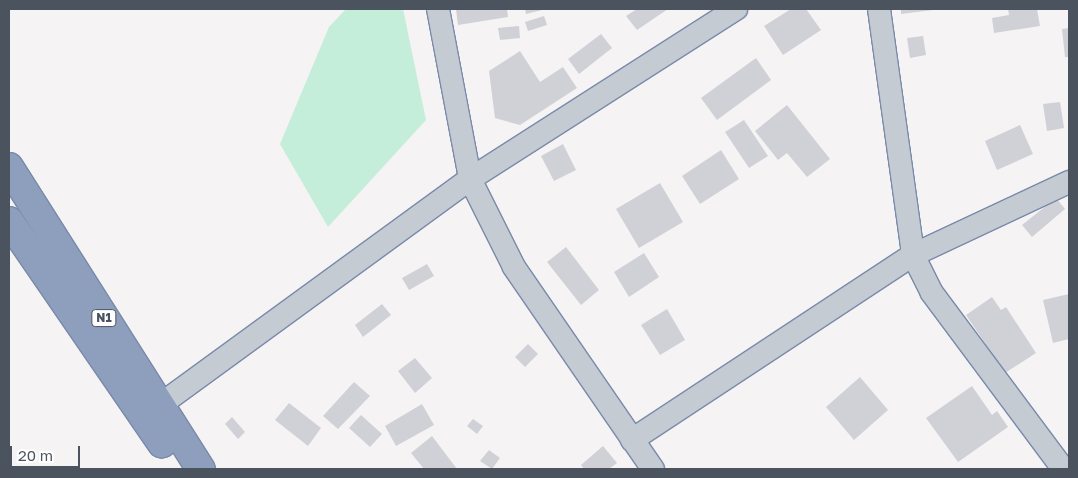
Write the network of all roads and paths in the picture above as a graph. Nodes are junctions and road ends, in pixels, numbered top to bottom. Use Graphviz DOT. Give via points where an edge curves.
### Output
graph roads {
  1 [pos="438,9"];
  2 [pos="736,9"];
  3 [pos="878,9"];
  4 [pos="9,167"];
  5 [pos="470,179"];
  6 [pos="1069,182"];
  7 [pos="9,220"];
  8 [pos="913,255"];
  9 [pos="160,405"];
  10 [pos="632,440"];
  11 [pos="178,469"];
  12 [pos="201,469"];
  13 [pos="653,469"];
  14 [pos="1063,469"];
  1 -- 5 [label="street"];
  2 -- 5 [label="street"];
  3 -- 8 [label="street"];
  4 -- 9 [label="highway, N1"];
  5 -- 9 [label="street"];
  5 -- 10 [label="street" via="514,268"];
  6 -- 8 [label="street"];
  7 -- 11 [label="highway, N1"];
  8 -- 10 [label="street"];
  8 -- 14 [label="street" via="932,293"];
  9 -- 12 [label="highway, N1"];
  10 -- 13 [label="street"];
}
